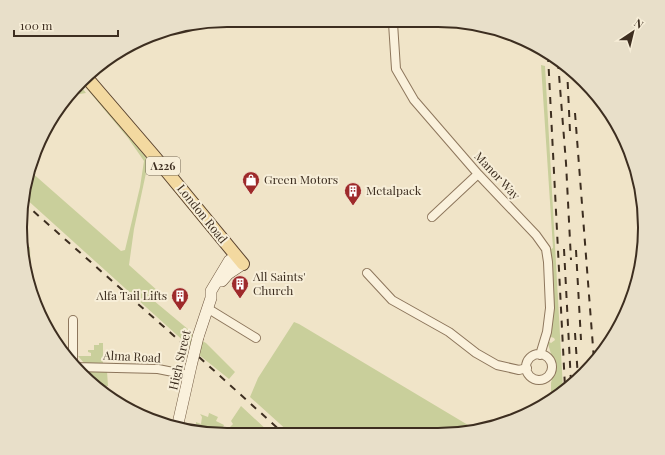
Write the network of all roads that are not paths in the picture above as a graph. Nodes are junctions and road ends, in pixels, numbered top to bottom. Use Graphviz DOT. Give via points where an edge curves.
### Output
graph roads {
  1 [pos="393,27"];
  2 [pos="90,82"];
  3 [pos="478,174"];
  4 [pos="432,217"];
  5 [pos="237,257"];
  6 [pos="367,273"];
  7 [pos="209,303"];
  8 [pos="73,320"];
  9 [pos="256,338"];
  10 [pos="540,354"];
  11 [pos="74,356"];
  12 [pos="83,366"];
  13 [pos="526,368"];
  14 [pos="190,371"];
  15 [pos="178,422"];
  1 -- 3 [label="street, Manor Way" via="396,69 414,100"];
  2 -- 5 [label="main road, London Road / A226"];
  3 -- 4 [label="street"];
  3 -- 10 [label="street, Manor Way" via="536,234 546,249 550,308 547,332"];
  5 -- 7 [label="main road, High Street"];
  5 -- 7 [label="main road, High Street" via="217,276"];
  6 -- 13 [label="street" via="392,300 449,332 476,353 498,365 518,370"];
  7 -- 9 [label="street"];
  7 -- 14 [label="main road, High Street, bridge"];
  8 -- 11 [label="street"];
  10 -- 13 [label="street" via="529,360"];
  10 -- 13 [label="street" via="547,357 551,364 549,375 542,379 534,378"];
  12 -- 14 [label="street, Alma Road"];
  14 -- 15 [label="main road, High Street"];
}
